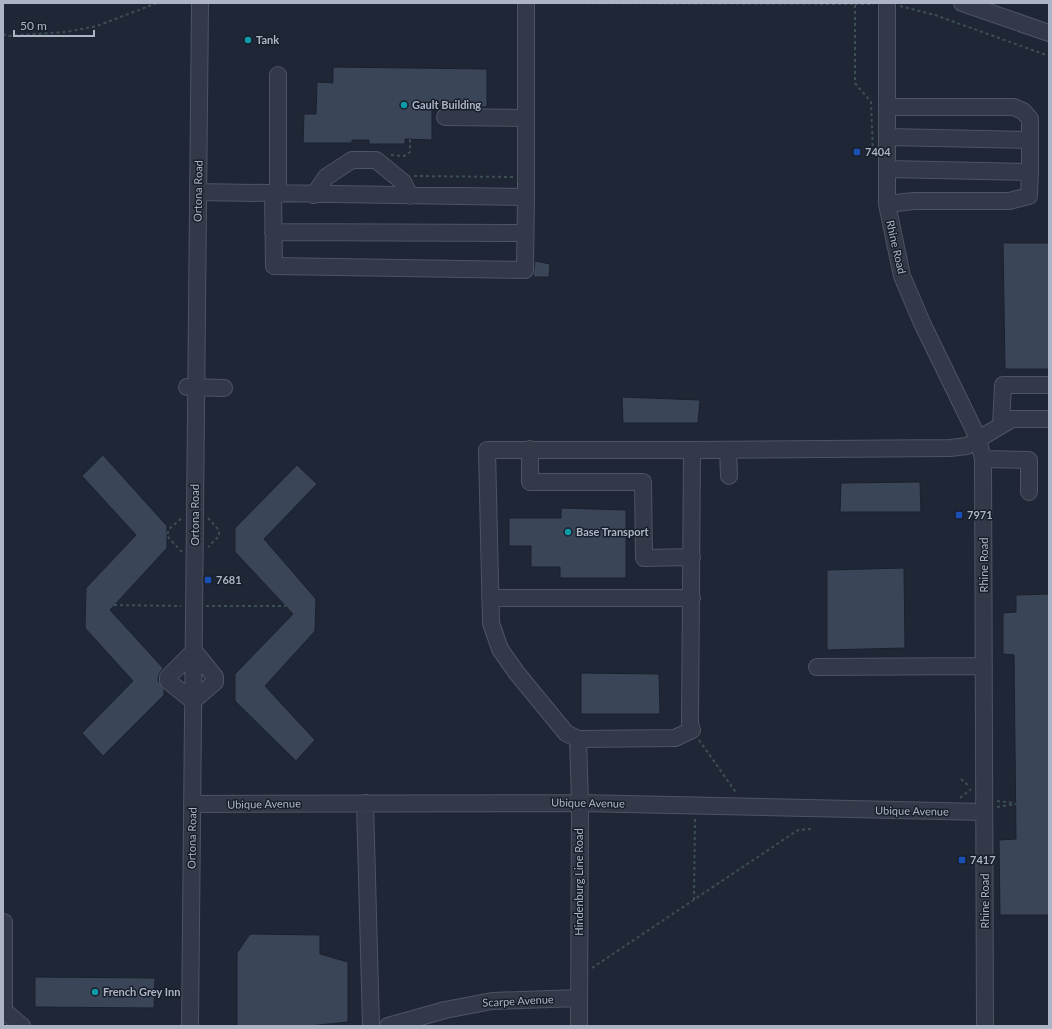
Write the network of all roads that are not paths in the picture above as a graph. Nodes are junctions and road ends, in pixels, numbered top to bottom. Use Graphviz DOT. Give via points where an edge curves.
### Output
graph roads {
  1 [pos="200,3"];
  2 [pos="526,3"];
  3 [pos="962,3"];
  4 [pos="887,4"];
  5 [pos="1049,33"];
  6 [pos="278,75"];
  7 [pos="887,107"];
  8 [pos="445,117"];
  9 [pos="526,118"];
  10 [pos="887,137"];
  11 [pos="1030,140"];
  12 [pos="887,169"];
  13 [pos="1030,172"];
  14 [pos="198,192"];
  15 [pos="275,194"];
  16 [pos="314,195"];
  17 [pos="410,196"];
  18 [pos="526,198"];
  19 [pos="887,204"];
  20 [pos="273,232"];
  21 [pos="526,232"];
  22 [pos="1049,385"];
  23 [pos="190,387"];
  24 [pos="224,388"];
  25 [pos="1049,419"];
  26 [pos="1001,425"];
  27 [pos="978,438"];
  28 [pos="530,449"];
  29 [pos="692,450"];
  30 [pos="728,450"];
  31 [pos="983,459"];
  32 [pos="729,476"];
  33 [pos="1029,492"];
  34 [pos="692,557"];
  35 [pos="490,598"];
  36 [pos="692,598"];
  37 [pos="194,651"];
  38 [pos="984,666"];
  39 [pos="817,667"];
  40 [pos="193,701"];
  41 [pos="578,739"];
  42 [pos="365,803"];
  43 [pos="580,803"];
  44 [pos="192,804"];
  45 [pos="978,812"];
  46 [pos="4,922"];
  47 [pos="579,998"];
  48 [pos="22,1026"];
  49 [pos="190,1026"];
  50 [pos="371,1026"];
  51 [pos="388,1026"];
  52 [pos="579,1026"];
  53 [pos="985,1026"];
  1 -- 14 [label="street, Ortona Road"];
  2 -- 9 [label="street"];
  3 -- 5 [label="street"];
  4 -- 7 [label="street, Rhine Road"];
  6 -- 15 [label="street"];
  7 -- 10 [label="street, Rhine Road"];
  7 -- 11 [label="street" via="1014,107 1023,111 1030,119"];
  8 -- 9 [label="street"];
  9 -- 18 [label="street"];
  10 -- 11 [label="street"];
  10 -- 12 [label="street, Rhine Road"];
  11 -- 13 [label="street"];
  12 -- 13 [label="street"];
  12 -- 19 [label="street, Rhine Road"];
  13 -- 19 [label="street" via="1029,196 1009,201 914,201"];
  14 -- 15 [label="street"];
  14 -- 23 [label="street, Ortona Road"];
  15 -- 16 [label="street"];
  15 -- 20 [label="street"];
  16 -- 17 [label="street"];
  16 -- 17 [label="street" via="326,177 352,160 376,160 403,182"];
  17 -- 18 [label="street"];
  18 -- 21 [label="street"];
  19 -- 27 [label="street, Rhine Road" via="902,276"];
  20 -- 21 [label="street"];
  20 -- 21 [label="street" via="274,266 525,270"];
  22 -- 26 [label="street" via="1003,385"];
  23 -- 24 [label="street"];
  23 -- 37 [label="street, Ortona Road"];
  25 -- 26 [label="street" via="1012,418"];
  26 -- 27 [label="street"];
  27 -- 30 [label="street" via="967,446 950,448"];
  27 -- 31 [label="street, Rhine Road"];
  28 -- 29 [label="street"];
  28 -- 34 [label="street" via="530,482 642,482 644,558"];
  28 -- 35 [label="street" via="487,450"];
  29 -- 30 [label="street"];
  29 -- 34 [label="street"];
  30 -- 32 [label="street"];
  31 -- 33 [label="street" via="1029,460"];
  31 -- 38 [label="street, Rhine Road"];
  34 -- 36 [label="street"];
  35 -- 36 [label="street"];
  35 -- 41 [label="street" via="491,623 500,649 566,733"];
  36 -- 41 [label="street" via="692,730 675,738"];
  37 -- 40 [label="street, Ortona Road"];
  37 -- 40 [label="street" via="215,677 215,682"];
  37 -- 40 [label="street" via="168,677 168,681 175,688"];
  38 -- 39 [label="street"];
  38 -- 45 [label="street, Rhine Road"];
  40 -- 44 [label="street, Ortona Road"];
  41 -- 43 [label="street, Hindenburg Line Road"];
  42 -- 43 [label="street, Ubique Avenue"];
  42 -- 44 [label="street, Ubique Avenue"];
  42 -- 50 [label="street"];
  43 -- 45 [label="street, Ubique Avenue"];
  43 -- 47 [label="street, Hindenburg Line Road"];
  44 -- 49 [label="street, Ortona Road"];
  45 -- 53 [label="street, Rhine Road"];
  46 -- 48 [label="street" via="4,1011"];
  47 -- 51 [label="street, Scarpe Avenue" via="492,1001 445,1010"];
  47 -- 52 [label="street, Hindenburg Line Road"];
}
